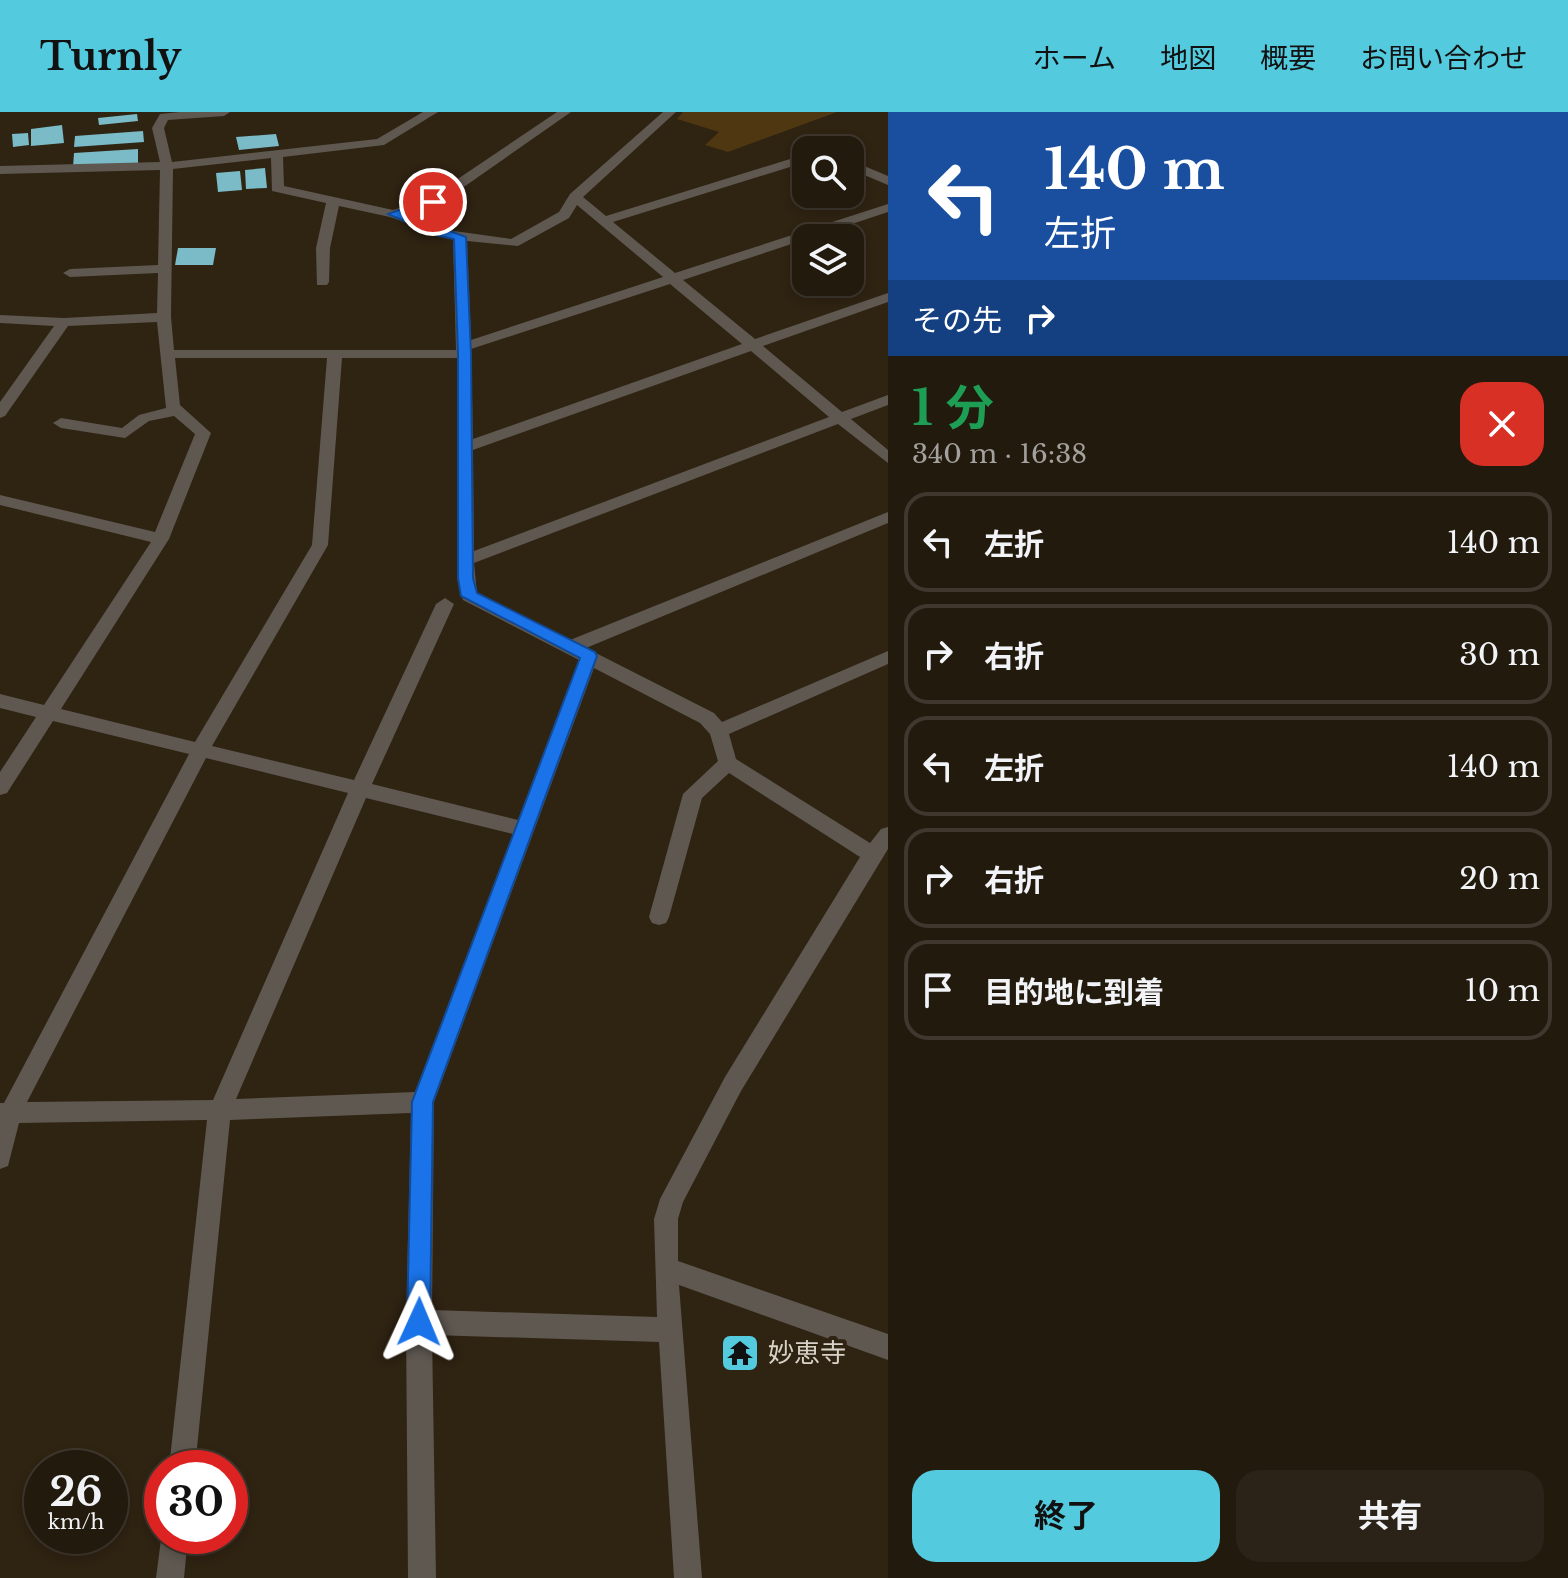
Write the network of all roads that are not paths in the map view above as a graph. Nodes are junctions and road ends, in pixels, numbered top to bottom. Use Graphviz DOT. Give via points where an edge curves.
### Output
graph roads {
  1 [pos="224,112"];
  2 [pos="432,112"];
  3 [pos="565,112"];
  4 [pos="670,112"];
  5 [pos="277,153"];
  6 [pos="792,162"];
  7 [pos="167,166"];
  8 [pos="0,170"];
  9 [pos="864,170"];
  10 [pos="888,181"];
  11 [pos="575,197"];
  12 [pos="333,201"];
  13 [pos="888,208"];
  14 [pos="394,214"];
  15 [pos="603,221"];
  16 [pos="460,237"];
  17 [pos="165,269"];
  18 [pos="70,273"];
  19 [pos="672,279"];
  20 [pos="322,282"];
  21 [pos="888,297"];
  22 [pos="164,317"];
  23 [pos="0,319"];
  24 [pos="64,322"];
  25 [pos="751,344"];
  26 [pos="464,350"];
  27 [pos="167,354"];
  28 [pos="335,355"];
  29 [pos="888,400"];
  30 [pos="178,410"];
  31 [pos="0,412"];
  32 [pos="840,418"];
  33 [pos="61,423"];
  34 [pos="464,448"];
  35 [pos="888,458"];
  36 [pos="0,500"];
  37 [pos="888,517"];
  38 [pos="161,539"];
  39 [pos="457,582"];
  40 [pos="580,651"];
  41 [pos="888,657"];
  42 [pos="0,701"];
  43 [pos="48,714"];
  44 [pos="719,731"];
  45 [pos="200,750"];
  46 [pos="728,763"];
  47 [pos="0,788"];
  48 [pos="360,789"];
  49 [pos="525,829"];
  50 [pos="888,835"];
  51 [pos="872,855"];
  52 [pos="659,917"];
  53 [pos="423,1102"];
  54 [pos="220,1110"];
  55 [pos="4,1114"];
  56 [pos="0,1158"];
  57 [pos="666,1268"];
  58 [pos="419,1322"];
  59 [pos="670,1330"];
  60 [pos="888,1347"];
  61 [pos="184,1450"];
  62 [pos="172,1554"];
  63 [pos="170,1578"];
  64 [pos="422,1578"];
  65 [pos="688,1578"];
  1 -- 7 [label="street" via="164,117 158,128"];
  2 -- 5 [label="street" via="380,142"];
  3 -- 14 [label="street" via="433,202"];
  4 -- 11 [label="street"];
  5 -- 7 [label="street"];
  5 -- 12 [label="street" via="277,188"];
  6 -- 15 [label="street"];
  7 -- 8 [label="street"];
  7 -- 17 [label="street"];
  9 -- 10 [label="street"];
  11 -- 15 [label="street"];
  11 -- 16 [label="street" via="564,215 513,243"];
  12 -- 14 [label="street"];
  12 -- 20 [label="street"];
  13 -- 19 [label="street"];
  14 -- 16 [label="street"];
  15 -- 19 [label="street"];
  16 -- 26 [label="street"];
  17 -- 18 [label="street"];
  17 -- 22 [label="street"];
  19 -- 25 [label="street"];
  19 -- 26 [label="street"];
  21 -- 25 [label="street"];
  22 -- 24 [label="street"];
  22 -- 27 [label="street"];
  23 -- 24 [label="street"];
  24 -- 31 [label="street"];
  25 -- 32 [label="street"];
  25 -- 34 [label="street"];
  26 -- 28 [label="street"];
  26 -- 34 [label="street"];
  27 -- 28 [label="street"];
  27 -- 30 [label="street" via="172,406"];
  28 -- 45 [label="street" via="320,545"];
  29 -- 32 [label="street"];
  30 -- 33 [label="street" via="144,418 125,433"];
  30 -- 38 [label="street" via="203,433"];
  32 -- 35 [label="street"];
  32 -- 39 [label="street"];
  34 -- 39 [label="street"];
  36 -- 38 [label="street"];
  37 -- 40 [label="street"];
  38 -- 43 [label="street"];
  39 -- 40 [label="street" via="469,596"];
  39 -- 48 [label="street"];
  40 -- 44 [label="street" via="707,718"];
  40 -- 49 [label="street"];
  41 -- 44 [label="street"];
  42 -- 43 [label="street"];
  43 -- 45 [label="street"];
  43 -- 47 [label="street"];
  44 -- 46 [label="street"];
  45 -- 48 [label="street"];
  45 -- 55 [label="street"];
  46 -- 51 [label="street"];
  46 -- 52 [label="street" via="693,794"];
  48 -- 49 [label="street"];
  48 -- 54 [label="street"];
  49 -- 53 [label="street"];
  50 -- 51 [label="street"];
  51 -- 57 [label="street" via="733,1084 672,1199 666,1219"];
  53 -- 54 [label="street"];
  53 -- 58 [label="street"];
  54 -- 55 [label="street"];
  54 -- 61 [label="street"];
  55 -- 56 [label="street"];
  57 -- 59 [label="street"];
  57 -- 60 [label="street"];
  58 -- 59 [label="street"];
  58 -- 64 [label="street"];
  59 -- 65 [label="street"];
  62 -- 63 [label="street"];
}
